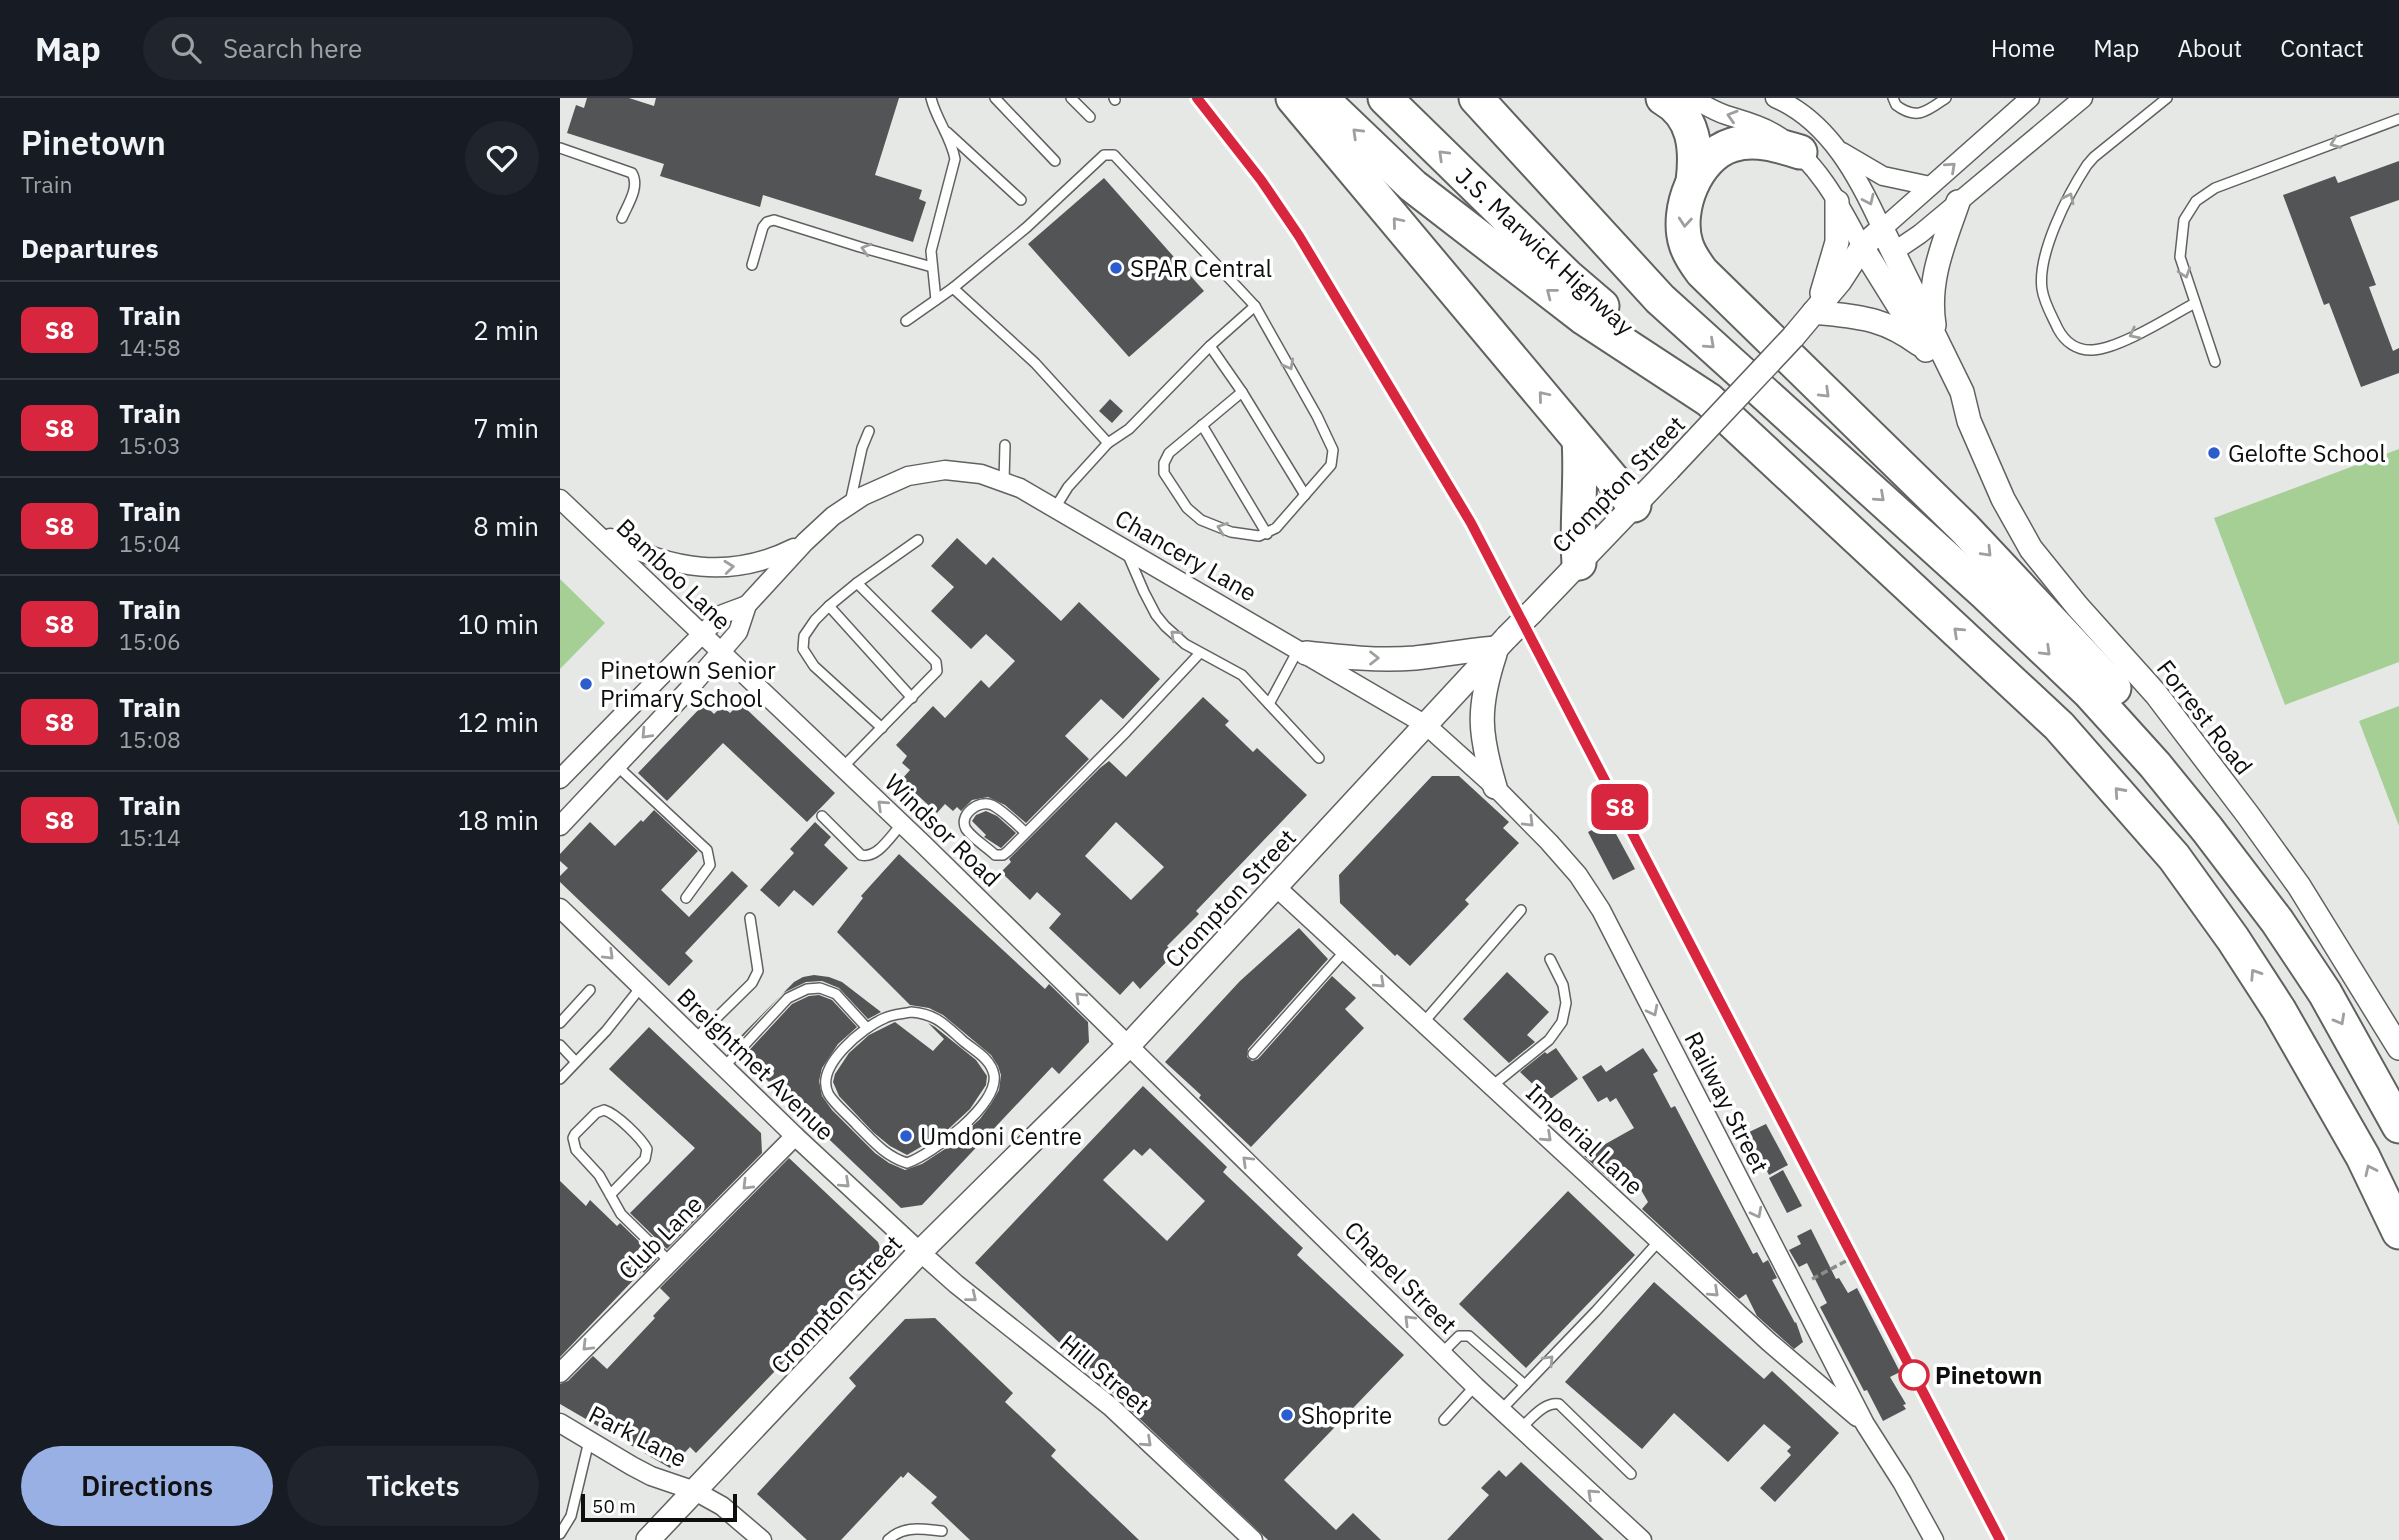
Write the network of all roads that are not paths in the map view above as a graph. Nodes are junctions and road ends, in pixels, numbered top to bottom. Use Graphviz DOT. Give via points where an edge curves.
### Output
graph roads {
  1 [pos="931,98"];
  2 [pos="995,98"];
  3 [pos="1071,98"];
  4 [pos="1293,98"];
  5 [pos="1321,98"];
  6 [pos="1385,98"];
  7 [pos="1450,98"];
  8 [pos="1476,98"];
  9 [pos="1663,98"];
  10 [pos="1692,98"];
  11 [pos="1775,98"];
  12 [pos="1893,98"];
  13 [pos="1946,98"];
  14 [pos="2030,98"];
  15 [pos="2083,98"];
  16 [pos="2167,98"];
  17 [pos="1090,117"];
  18 [pos="2399,119"];
  19 [pos="943,128"];
  20 [pos="560,148"];
  21 [pos="1836,148"];
  22 [pos="1800,152"];
  23 [pos="1055,161"];
  24 [pos="1693,182"];
  25 [pos="1930,186"];
  26 [pos="1021,200"];
  27 [pos="1837,202"];
  28 [pos="1958,202"];
  29 [pos="622,218"];
  30 [pos="1882,229"];
  31 [pos="1862,247"];
  32 [pos="1884,260"];
  33 [pos="752,265"];
  34 [pos="932,267"];
  35 [pos="1840,281"];
  36 [pos="953,288"];
  37 [pos="1660,299"];
  38 [pos="936,300"];
  39 [pos="2195,303"];
  40 [pos="1255,306"];
  41 [pos="1814,313"];
  42 [pos="906,321"];
  43 [pos="1931,344"];
  44 [pos="1210,346"];
  45 [pos="2215,362"];
  46 [pos="1242,392"];
  47 [pos="1709,400"];
  48 [pos="1202,425"];
  49 [pos="869,431"];
  50 [pos="1580,440"];
  51 [pos="1108,443"];
  52 [pos="1005,445"];
  53 [pos="1004,481"];
  54 [pos="1305,495"];
  55 [pos="560,499"];
  56 [pos="850,505"];
  57 [pos="1634,505"];
  58 [pos="1055,508"];
  59 [pos="594,531"];
  60 [pos="1267,534"];
  61 [pos="918,540"];
  62 [pos="805,542"];
  63 [pos="1126,549"];
  64 [pos="1571,572"];
  65 [pos="858,583"];
  66 [pos="747,605"];
  67 [pos="829,606"];
  68 [pos="702,634"];
  69 [pos="1502,643"];
  70 [pos="1303,651"];
  71 [pos="721,652"];
  72 [pos="1200,653"];
  73 [pos="912,698"];
  74 [pos="1269,704"];
  75 [pos="1426,725"];
  76 [pos="882,728"];
  77 [pos="1319,758"];
  78 [pos="617,766"];
  79 [pos="842,768"];
  80 [pos="560,779"];
  81 [pos="1495,787"];
  82 [pos="822,816"];
  83 [pos="902,824"];
  84 [pos="560,826"];
  85 [pos="1026,833"];
  86 [pos="1276,887"];
  87 [pos="686,898"];
  88 [pos="560,908"];
  89 [pos="1521,910"];
  90 [pos="750,918"];
  91 [pos="2277,921"];
  92 [pos="1345,951"];
  93 [pos="1550,959"];
  94 [pos="641,987"];
  95 [pos="590,990"];
  96 [pos="560,1023"];
  97 [pos="1423,1023"];
  98 [pos="867,1028"];
  99 [pos="695,1039"];
  100 [pos="560,1045"];
  101 [pos="1129,1045"];
  102 [pos="2399,1048"];
  103 [pos="1254,1055"];
  104 [pos="576,1062"];
  105 [pos="724,1067"];
  106 [pos="560,1079"];
  107 [pos="1492,1086"];
  108 [pos="2399,1126"];
  109 [pos="795,1136"];
  110 [pos="610,1195"];
  111 [pos="2399,1232"];
  112 [pos="1659,1241"];
  113 [pos="920,1252"];
  114 [pos="670,1262"];
  115 [pos="1442,1353"];
  116 [pos="560,1373"];
  117 [pos="1525,1385"];
  118 [pos="1475,1386"];
  119 [pos="1501,1410"];
  120 [pos="1444,1420"];
  121 [pos="560,1423"];
  122 [pos="1865,1424"];
  123 [pos="1521,1428"];
  124 [pos="589,1441"];
  125 [pos="1631,1474"];
  126 [pos="695,1491"];
  127 [pos="942,1531"];
  128 [pos="560,1534"];
  129 [pos="648,1540"];
  130 [pos="762,1540"];
  131 [pos="888,1540"];
  132 [pos="1253,1540"];
  133 [pos="1642,1540"];
  134 [pos="1934,1540"];
  1 -- 19 [label="lane"];
  2 -- 23 [label="lane"];
  3 -- 17 [label="lane"];
  50 -- 4 [label="highway, one-way"];
  47 -- 5 [label="highway, one-way" via="1584,318 1413,186"];
  47 -- 6 [label="highway, J.S. Marwick Highway, one-way" via="1567,276"];
  7 -- 37 [label="highway, J.S. Marwick Highway"];
  8 -- 37 [label="highway"];
  9 -- 24 [label="highway" via="1676,106 1690,126 1695,145"];
  22 -- 10 [label="street, one-way" via="1771,131"];
  11 -- 21 [label="street" via="1817,125"];
  12 -- 13 [label="lane" via="1912,114 1921,114"];
  25 -- 14 [label="street, one-way"];
  15 -- 28 [label="street"];
  39 -- 16 [label="lane, one-way" via="2113,345 2092,350 2080,349 2062,335 2042,292 2047,246 2080,176 2094,157"];
  18 -- 39 [label="lane, one-way" via="2215,188 2196,201 2184,220 2180,257"];
  19 -- 26 [label="lane"];
  19 -- 34 [label="lane" via="954,167 931,251"];
  20 -- 29 [label="lane" via="632,173 636,183"];
  21 -- 25 [label="street" via="1883,176"];
  21 -- 30 [label="street, one-way" via="1862,184"];
  22 -- 24 [label="highway" via="1770,143 1729,146 1708,159"];
  22 -- 27 [label="street"];
  24 -- 91 [label="highway, one-way" via="1684,233 1702,272 1964,527 2149,727 2246,860"];
  25 -- 30 [label="street"];
  27 -- 31 [label="street"];
  27 -- 41 [label="street" via="1837,242"];
  28 -- 32 [label="street"];
  28 -- 43 [label="street" via="1938,256"];
  30 -- 31 [label="street, Crompton Street"];
  30 -- 32 [label="street, Forrest Road"];
  31 -- 32 [label="street, Forrest Road"];
  31 -- 35 [label="street, Crompton Street"];
  32 -- 35 [label="street, Crompton Street"];
  32 -- 43 [label="street, Forrest Road"];
  34 -- 33 [label="lane, one-way" via="774,220 763,227"];
  34 -- 38 [label="lane"];
  35 -- 41 [label="street, Crompton Street"];
  36 -- 38 [label="lane"];
  36 -- 40 [label="lane" via="1111,153"];
  36 -- 51 [label="lane" via="1035,363"];
  37 -- 91 [label="highway, one-way" via="2089,692 2190,807"];
  38 -- 42 [label="lane"];
  39 -- 45 [label="lane"];
  40 -- 44 [label="lane"];
  40 -- 54 [label="lane, one-way" via="1333,450 1331,465"];
  41 -- 43 [label="street" via="1875,320"];
  41 -- 57 [label="street, Crompton Street, bridge"];
  43 -- 102 [label="street, Forrest Road" via="1962,392 1969,421 2003,499 2031,549 2156,694 2248,815 2299,886"];
  44 -- 46 [label="lane"];
  44 -- 51 [label="lane" via="1129,429"];
  46 -- 48 [label="lane"];
  46 -- 54 [label="lane"];
  111 -- 47 [label="highway, one-way" via="2363,1157 2278,1010 2174,858 2059,726"];
  48 -- 60 [label="lane"];
  60 -- 48 [label="lane, one-way" via="1250,536 1201,520 1187,508 1164,473 1169,453"];
  49 -- 56 [label="lane"];
  50 -- 57 [label="highway"];
  50 -- 64 [label="highway"];
  51 -- 58 [label="lane"];
  52 -- 53 [label="lane"];
  53 -- 56 [label="street, Chancery Lane" via="945,471 908,475"];
  53 -- 58 [label="street, Chancery Lane"];
  54 -- 60 [label="lane"];
  55 -- 59 [label="street, Bamboo Lane"];
  56 -- 62 [label="street"];
  57 -- 64 [label="street, Crompton Street"];
  58 -- 63 [label="street, Chancery Lane"];
  59 -- 62 [label="street, Bamboo Lane, one-way" via="654,558 716,568 747,565"];
  59 -- 68 [label="street, Bamboo Lane"];
  61 -- 65 [label="lane"];
  62 -- 66 [label="street"];
  63 -- 70 [label="street, Chancery Lane"];
  72 -- 63 [label="lane, one-way" via="1156,615"];
  64 -- 69 [label="street, Crompton Street, bridge"];
  65 -- 67 [label="lane"];
  65 -- 73 [label="lane" via="936,662 934,676"];
  66 -- 68 [label="street" via="723,614"];
  66 -- 71 [label="street" via="738,632"];
  67 -- 73 [label="lane"];
  67 -- 76 [label="lane" via="804,636 803,649 814,666"];
  68 -- 71 [label="street, Bamboo Lane"];
  68 -- 80 [label="street"];
  70 -- 69 [label="street, one-way" via="1349,658 1413,658"];
  69 -- 75 [label="street, Crompton Street"];
  69 -- 81 [label="street" via="1487,678 1482,705 1483,744"];
  70 -- 74 [label="lane"];
  70 -- 75 [label="street, Chancery Lane"];
  71 -- 78 [label="street, one-way"];
  71 -- 79 [label="street, Windsor Road"];
  72 -- 74 [label="lane" via="1242,675"];
  72 -- 85 [label="lane"];
  73 -- 76 [label="lane"];
  74 -- 77 [label="lane"];
  75 -- 81 [label="street, Railway Street"];
  75 -- 86 [label="street, Crompton Street"];
  76 -- 79 [label="lane"];
  78 -- 84 [label="street"];
  78 -- 87 [label="lane" via="707,850 710,865"];
  83 -- 79 [label="street, Windsor Road, one-way"];
  81 -- 122 [label="street, Railway Street, one-way" via="1556,850 1601,909"];
  82 -- 83 [label="lane" via="866,856 875,853"];
  101 -- 83 [label="street, Windsor Road, one-way"];
  85 -- 85 [label="lane" via="985,803 978,804 964,820 967,830 995,855 1009,851"];
  86 -- 92 [label="street, Imperial Lane"];
  86 -- 101 [label="street, Crompton Street"];
  88 -- 94 [label="street, Breightmet Avenue, one-way"];
  89 -- 97 [label="lane"];
  90 -- 99 [label="lane" via="756,976"];
  91 -- 108 [label="highway, one-way" via="2325,993"];
  92 -- 97 [label="street, Imperial Lane, one-way"];
  92 -- 103 [label="lane"];
  93 -- 107 [label="lane" via="1563,985 1562,1022 1549,1040"];
  94 -- 99 [label="street, Breightmet Avenue"];
  94 -- 104 [label="lane"];
  95 -- 96 [label="lane"];
  97 -- 107 [label="street, Imperial Lane"];
  98 -- 98 [label="lane" via="887,1017 927,1013 986,1060 994,1076 989,1099 933,1150 907,1163 892,1158 828,1093 826,1073"];
  98 -- 105 [label="lane" via="836,995 820,988 807,989 788,998"];
  99 -- 105 [label="street, Breightmet Avenue"];
  100 -- 104 [label="lane"];
  101 -- 113 [label="street, Crompton Street"];
  115 -- 101 [label="street, Chapel Street, one-way"];
  104 -- 106 [label="lane"];
  105 -- 109 [label="street, Breightmet Avenue"];
  107 -- 112 [label="street, Imperial Lane, one-way"];
  109 -- 113 [label="street, Breightmet Avenue, one-way"];
  109 -- 114 [label="street, Club Lane, one-way"];
  110 -- 110 [label="lane" via="576,1150 573,1138 604,1110 647,1149 645,1159"];
  110 -- 114 [label="lane" via="621,1214"];
  117 -- 112 [label="lane, one-way"];
  112 -- 122 [label="street, Imperial Lane, one-way"];
  113 -- 126 [label="street, Crompton Street"];
  113 -- 132 [label="street, Hill Street, one-way" via="1111,1408"];
  114 -- 116 [label="street, Club Lane, one-way"];
  115 -- 117 [label="lane" via="1461,1335 1469,1336"];
  115 -- 118 [label="street, Chapel Street"];
  117 -- 119 [label="lane"];
  118 -- 119 [label="street, Chapel Street"];
  118 -- 120 [label="lane"];
  119 -- 123 [label="street, Chapel Street"];
  121 -- 124 [label="street, Park Lane"];
  122 -- 134 [label="street, Railway Street"];
  123 -- 125 [label="lane" via="1546,1405 1559,1404"];
  133 -- 123 [label="street, Chapel Street, one-way"];
  124 -- 126 [label="street, Park Lane" via="651,1476"];
  124 -- 128 [label="lane" via="570,1516"];
  126 -- 129 [label="street, Crompton Street"];
  126 -- 130 [label="street, Park Lane" via="722,1506"];
  127 -- 131 [label="lane" via="912,1528"];
}
